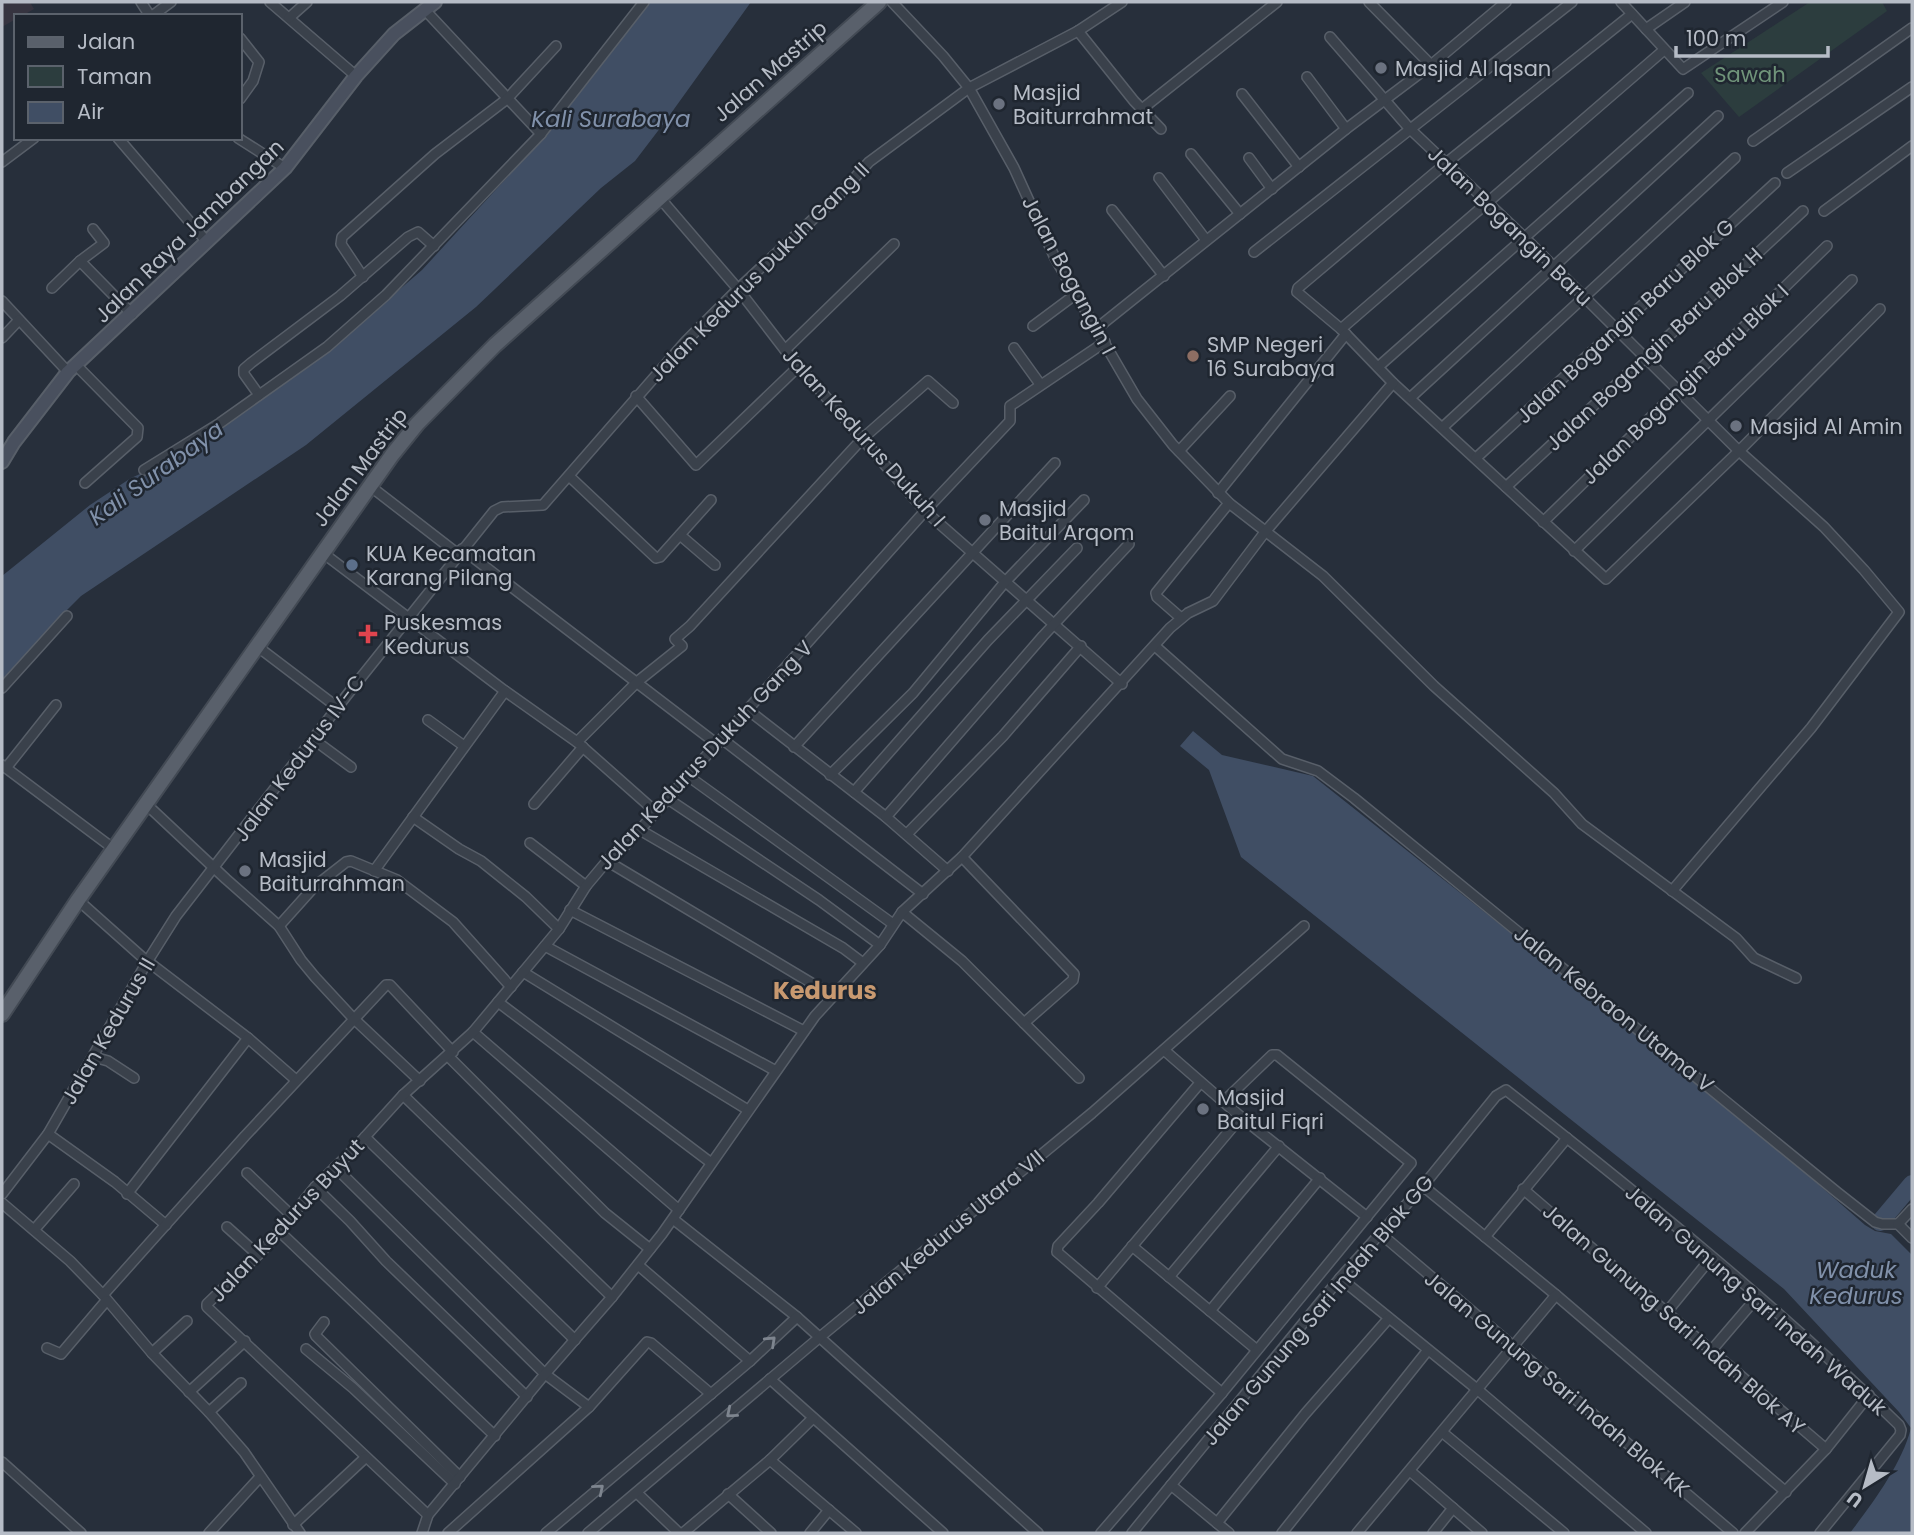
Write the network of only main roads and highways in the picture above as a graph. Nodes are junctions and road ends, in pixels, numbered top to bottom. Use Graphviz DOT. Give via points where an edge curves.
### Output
graph roads {
  1 [pos="435,2"];
  2 [pos="880,2"];
  3 [pos="2,462"];
  4 [pos="2,1014"];
  1 -- 3 [label="main road, Jalan Raya Jambangan" via="394,34 356,76 285,169 72,369"];
  2 -- 4 [label="main road, Jalan Mastrip" via="469,370 417,424"];
}
